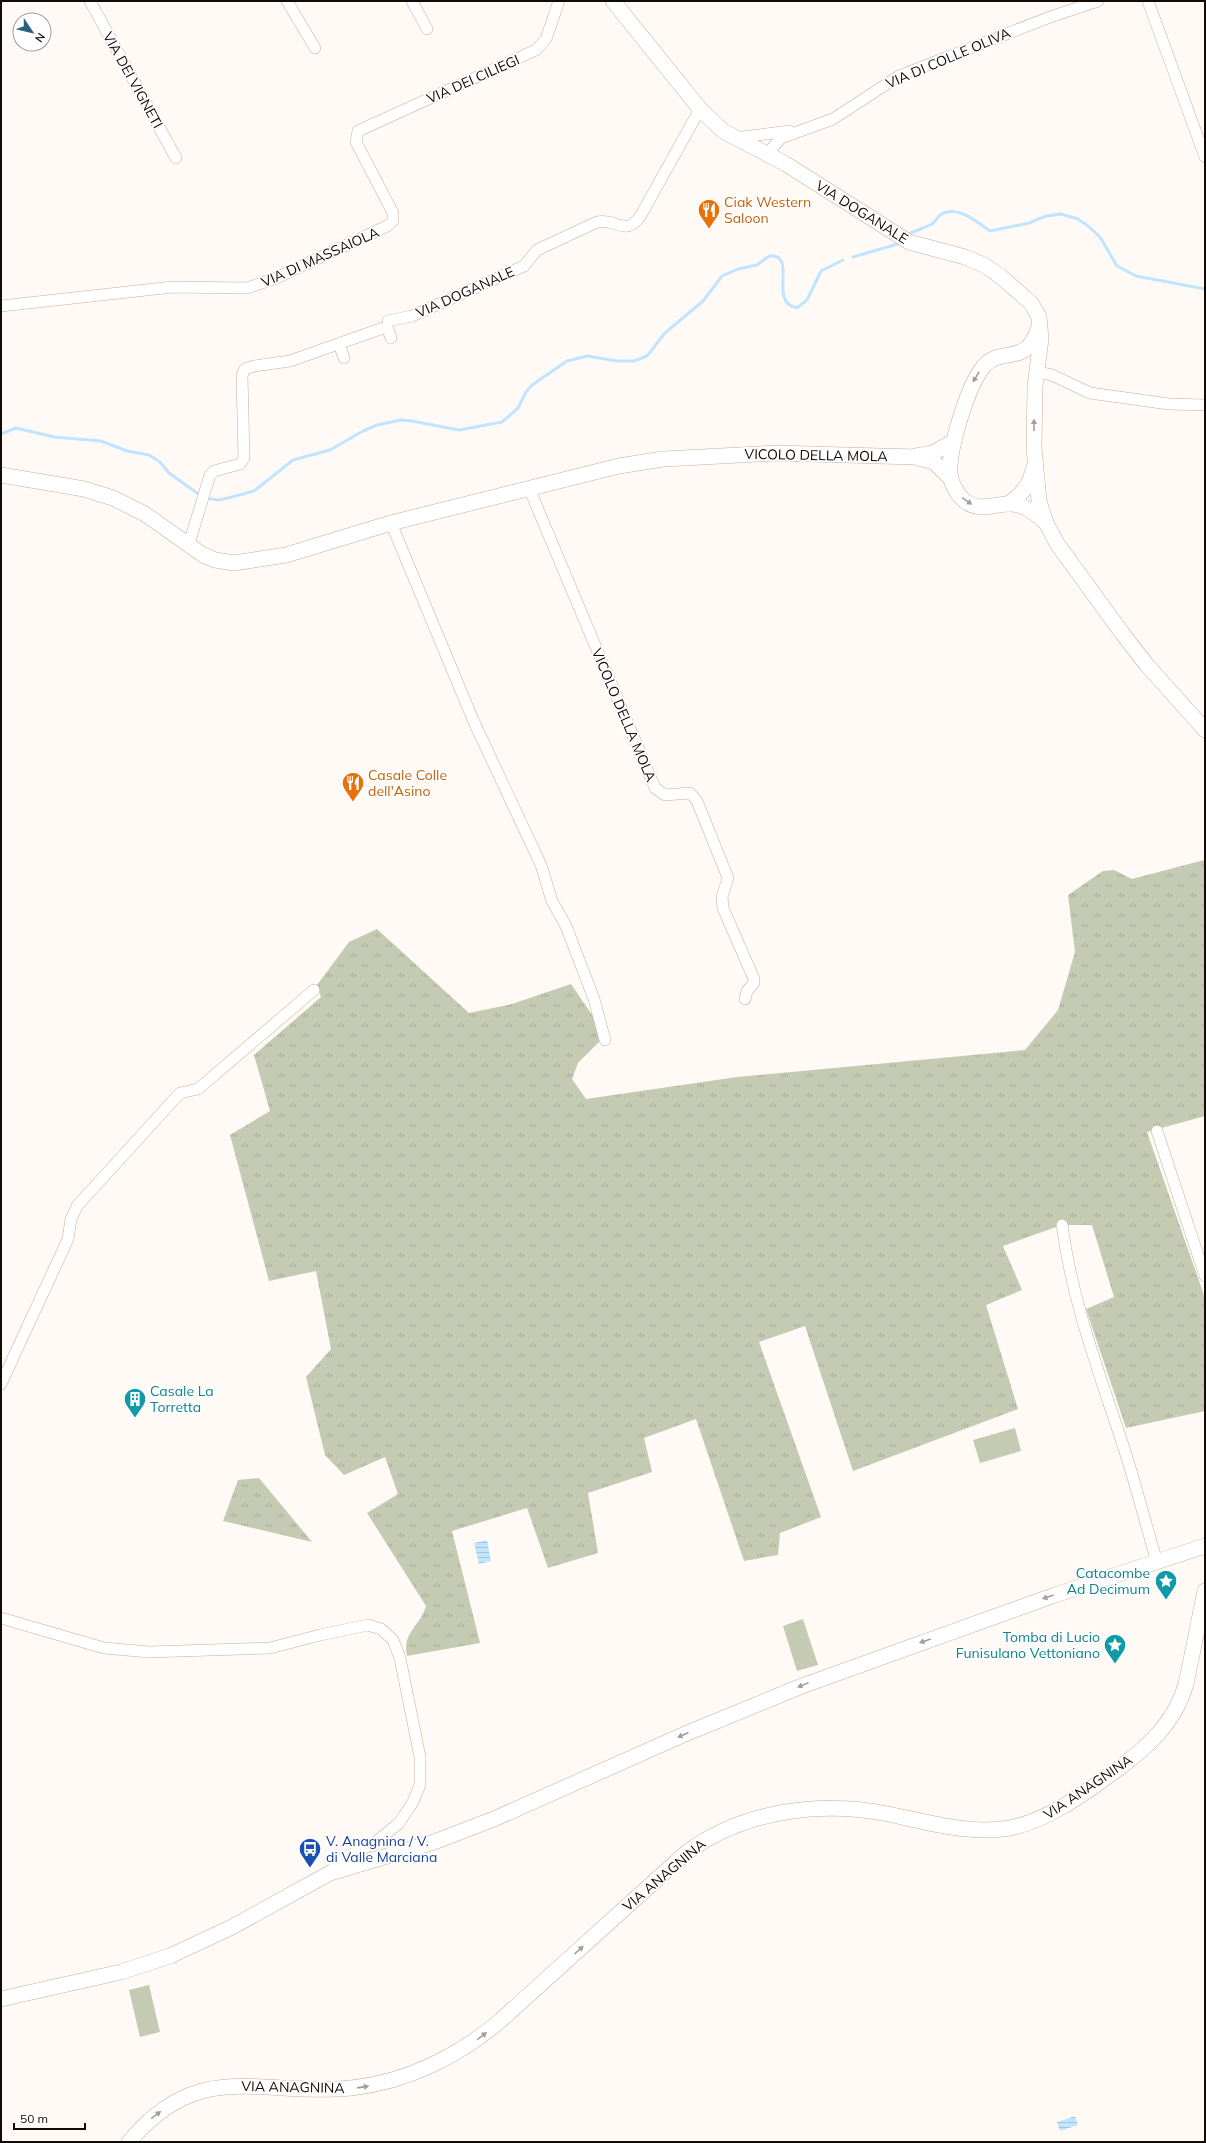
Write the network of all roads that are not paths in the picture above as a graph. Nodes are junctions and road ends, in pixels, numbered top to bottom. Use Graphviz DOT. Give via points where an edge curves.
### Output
graph roads {
  1 [pos="90,1"];
  2 [pos="287,1"];
  3 [pos="412,1"];
  4 [pos="560,1"];
  5 [pos="613,1"];
  6 [pos="1098,1"];
  7 [pos="1148,1"];
  8 [pos="427,29"];
  9 [pos="315,48"];
  10 [pos="700,109"];
  11 [pos="805,128"];
  12 [pos="360,130"];
  13 [pos="735,138"];
  14 [pos="767,154"];
  15 [pos="1205,157"];
  16 [pos="176,158"];
  17 [pos="1,306"];
  18 [pos="388,321"];
  19 [pos="1040,323"];
  20 [pos="391,338"];
  21 [pos="339,344"];
  22 [pos="1007,357"];
  23 [pos="344,358"];
  24 [pos="1036,379"];
  25 [pos="1205,405"];
  26 [pos="954,440"];
  27 [pos="915,457"];
  28 [pos="1034,464"];
  29 [pos="1,475"];
  30 [pos="951,479"];
  31 [pos="529,488"];
  32 [pos="1008,504"];
  33 [pos="391,523"];
  34 [pos="1046,523"];
  35 [pos="188,547"];
  36 [pos="1205,730"];
  37 [pos="314,990"];
  38 [pos="745,999"];
  39 [pos="605,1040"];
  40 [pos="1157,1131"];
  41 [pos="1062,1225"];
  42 [pos="1205,1276"];
  43 [pos="1,1384"];
  44 [pos="1205,1546"];
  45 [pos="1205,1556"];
  46 [pos="1157,1562"];
  47 [pos="1120,1574"];
  48 [pos="1205,1591"];
  49 [pos="1202,1607"];
  50 [pos="1,1618"];
  51 [pos="330,1873"];
  52 [pos="1,1999"];
  53 [pos="128,2142"];
  1 -- 16 [label="street, VIA DEI VIGNETI"];
  2 -- 9 [label="street"];
  3 -- 8 [label="street"];
  4 -- 12 [label="street, VIA DEI CILIEGI" via="546,39 536,50"];
  5 -- 10 [label="main road, VIA DOGANALE"];
  6 -- 11 [label="street, VIA DI COLLE OLIVA" via="899,76 838,116"];
  7 -- 15 [label="street"];
  10 -- 13 [label="main road, VIA DOGANALE" via="716,126"];
  10 -- 18 [label="street, VIA DOGANALE" via="641,215 632,225 626,227 597,222 537,250 524,266 412,316"];
  11 -- 13 [label="street, VIA DI COLLE OLIVA"];
  11 -- 14 [label="street, VIA DI COLLE OLIVA" via="781,138"];
  12 -- 17 [label="street, VIA DI MASSAIOLA" via="356,135 356,142 394,216 390,225 367,237 274,280 247,288 173,287"];
  13 -- 14 [label="main road, VIA DOGANALE"];
  14 -- 19 [label="main road, VIA DOGANALE" via="906,241 971,260 992,271 1031,303 1037,311"];
  19 -- 22 [label="main road" via="1028,349"];
  19 -- 24 [label="main road" via="1041,339"];
  20 -- 21 [label="street" via="388,330 384,328"];
  21 -- 23 [label="street"];
  21 -- 35 [label="street" via="290,361 245,369 242,375 244,458 240,464 214,471 206,482"];
  22 -- 24 [label="main road" via="1018,358 1030,367"];
  22 -- 26 [label="main road, one-way" via="989,362 975,378"];
  24 -- 25 [label="street" via="1052,375 1090,393 1169,404"];
  28 -- 24 [label="main road, one-way"];
  26 -- 27 [label="main road, VICOLO DELLA MOLA" via="933,453"];
  26 -- 30 [label="main road"];
  27 -- 30 [label="main road, VICOLO DELLA MOLA" via="934,462"];
  27 -- 31 [label="main road, VICOLO DELLA MOLA" via="776,453 663,459 619,466"];
  28 -- 32 [label="main road" via="1031,480"];
  28 -- 34 [label="main road" via="1039,501"];
  29 -- 35 [label="main road, VICOLO DELLA MOLA" via="84,489 112,498 145,514"];
  30 -- 32 [label="main road, VICOLO DELLA MOLA, one-way" via="956,491 965,501 975,506 993,507"];
  31 -- 33 [label="main road, VICOLO DELLA MOLA"];
  31 -- 38 [label="street, VICOLO DELLA MOLA" via="655,788 665,795 690,794 697,801 728,878 722,897 723,908 754,979"];
  32 -- 34 [label="main road, VICOLO DELLA MOLA" via="1027,508"];
  33 -- 35 [label="main road, VICOLO DELLA MOLA" via="278,556 234,563 215,560"];
  33 -- 39 [label="street" via="474,722 541,865 552,901 566,926 594,999"];
  34 -- 36 [label="main road" via="1058,545 1122,633"];
  37 -- 43 [label="street" via="198,1089 180,1093 77,1206 71,1219 68,1238"];
  40 -- 42 [label="street"];
  41 -- 46 [label="street" via="1069,1270 1080,1312 1125,1450"];
  44 -- 46 [label="main road"];
  45 -- 47 [label="main road"];
  46 -- 47 [label="main road"];
  47 -- 51 [label="main road, one-way" via="1048,1597 822,1678 685,1734 494,1819 434,1842"];
  48 -- 49 [label="main road, VIA ANAGNINA"];
  53 -- 49 [label="main road, VIA ANAGNINA, one-way" via="171,2104 207,2090 241,2085 327,2090 360,2087 397,2079 446,2058 475,2041 501,2020 677,1861 704,1840 734,1826 788,1812 829,1808 875,1811 977,1830 1010,1828 1042,1818 1120,1767 1147,1746 1164,1728 1183,1694"];
  50 -- 51 [label="street" via="104,1648 149,1652 270,1648 368,1625 381,1630 393,1640 400,1658 420,1757 420,1786 409,1811 399,1823 376,1842 338,1861"];
  51 -- 52 [label="main road" via="232,1927 170,1956 115,1973"];
}
